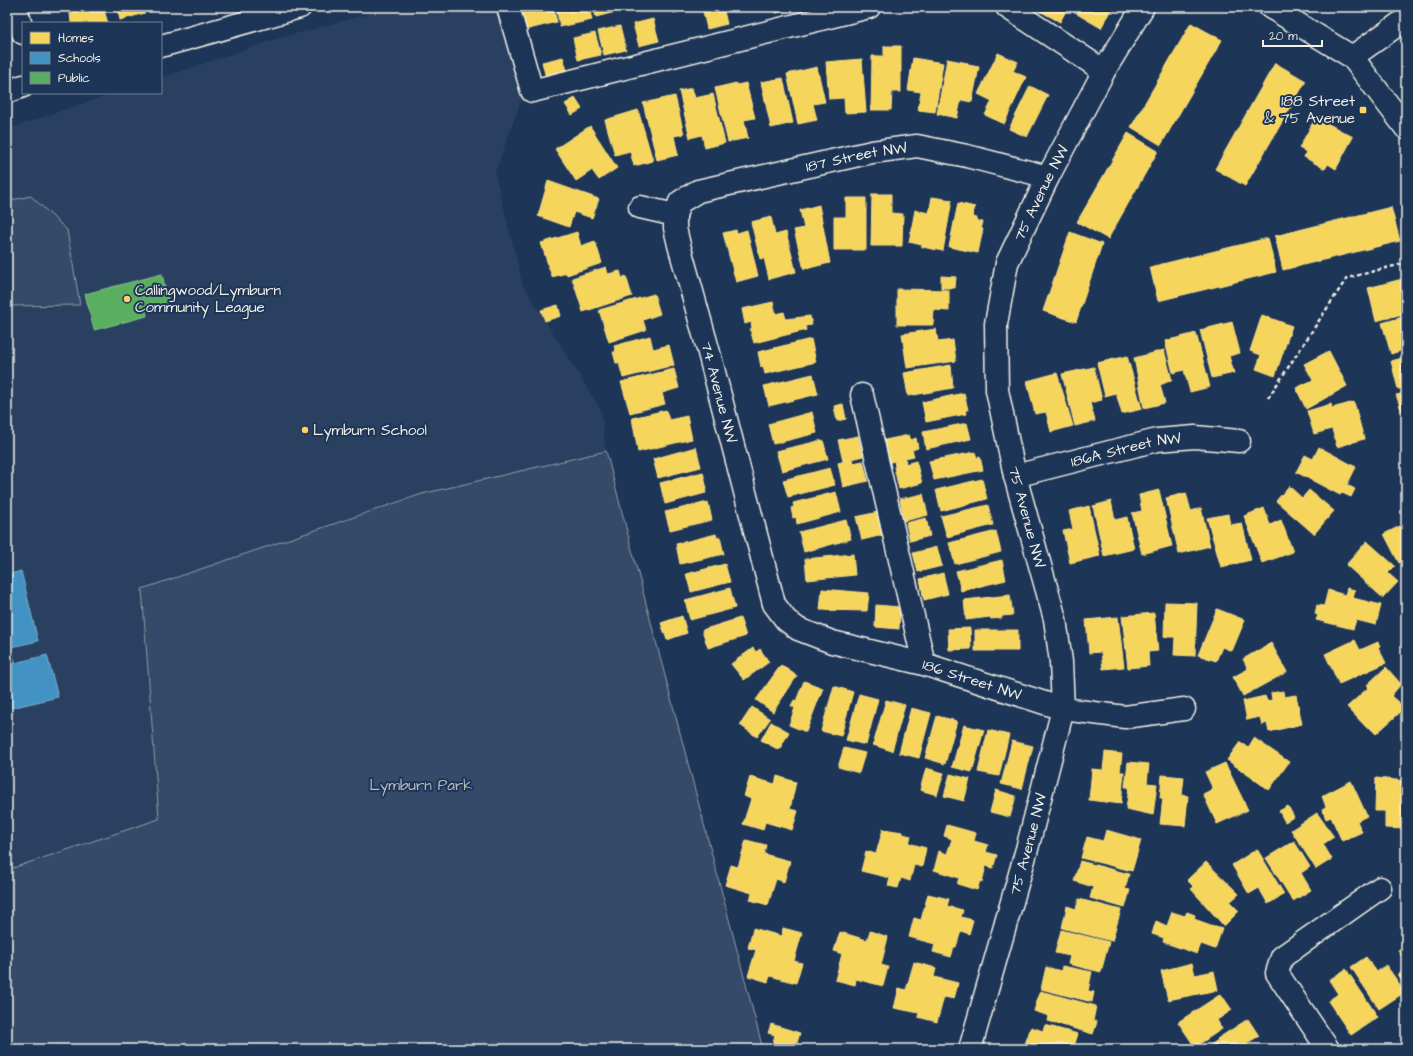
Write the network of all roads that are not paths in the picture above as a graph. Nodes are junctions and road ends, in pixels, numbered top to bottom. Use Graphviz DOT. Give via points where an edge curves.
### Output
graph roads {
  1 [pos="16,7"];
  2 [pos="300,7"];
  3 [pos="508,7"];
  4 [pos="869,7"];
  5 [pos="1007,7"];
  6 [pos="1143,7"];
  7 [pos="1270,7"];
  8 [pos="272,10"];
  9 [pos="1406,19"];
  10 [pos="22,29"];
  11 [pos="162,46"];
  12 [pos="1352,57"];
  13 [pos="1104,71"];
  14 [pos="22,86"];
  15 [pos="7,92"];
  16 [pos="1406,128"];
  17 [pos="1048,178"];
  18 [pos="640,207"];
  19 [pos="675,215"];
  20 [pos="862,395"];
  21 [pos="1239,441"];
  22 [pos="1015,476"];
  23 [pos="774,604"];
  24 [pos="924,664"];
  25 [pos="1063,709"];
  26 [pos="1184,709"];
  27 [pos="1380,888"];
  28 [pos="970,1049"];
  29 [pos="1328,1049"];
  1 -- 10 [label="street"];
  2 -- 8 [label="street"];
  3 -- 4 [label="street" via="532,91"];
  5 -- 13 [label="street"];
  6 -- 13 [label="street, 75 Avenue NW"];
  7 -- 12 [label="street"];
  8 -- 11 [label="street"];
  9 -- 12 [label="street"];
  12 -- 16 [label="street"];
  13 -- 17 [label="street, 75 Avenue NW"];
  14 -- 15 [label="street"];
  17 -- 19 [label="street, 187 Street NW" via="967,156 917,146 872,152 698,191 680,202"];
  17 -- 22 [label="street, 75 Avenue NW" via="1007,263 996,324 998,390"];
  18 -- 19 [label="street"];
  19 -- 23 [label="street, 74 Avenue NW" via="679,245"];
  20 -- 24 [label="street"];
  21 -- 22 [label="street, 186A Street NW" via="1195,437 1157,440"];
  22 -- 25 [label="street, 75 Avenue NW" via="1055,619 1061,662"];
  23 -- 24 [label="street, 186 Street NW" via="786,620 798,630 832,642"];
  24 -- 25 [label="street, 186 Street NW"];
  25 -- 26 [label="street, 186 Street NW" via="1125,717"];
  25 -- 28 [label="street, 75 Avenue NW" via="1028,849"];
  27 -- 29 [label="street" via="1282,957 1277,973"];
}
